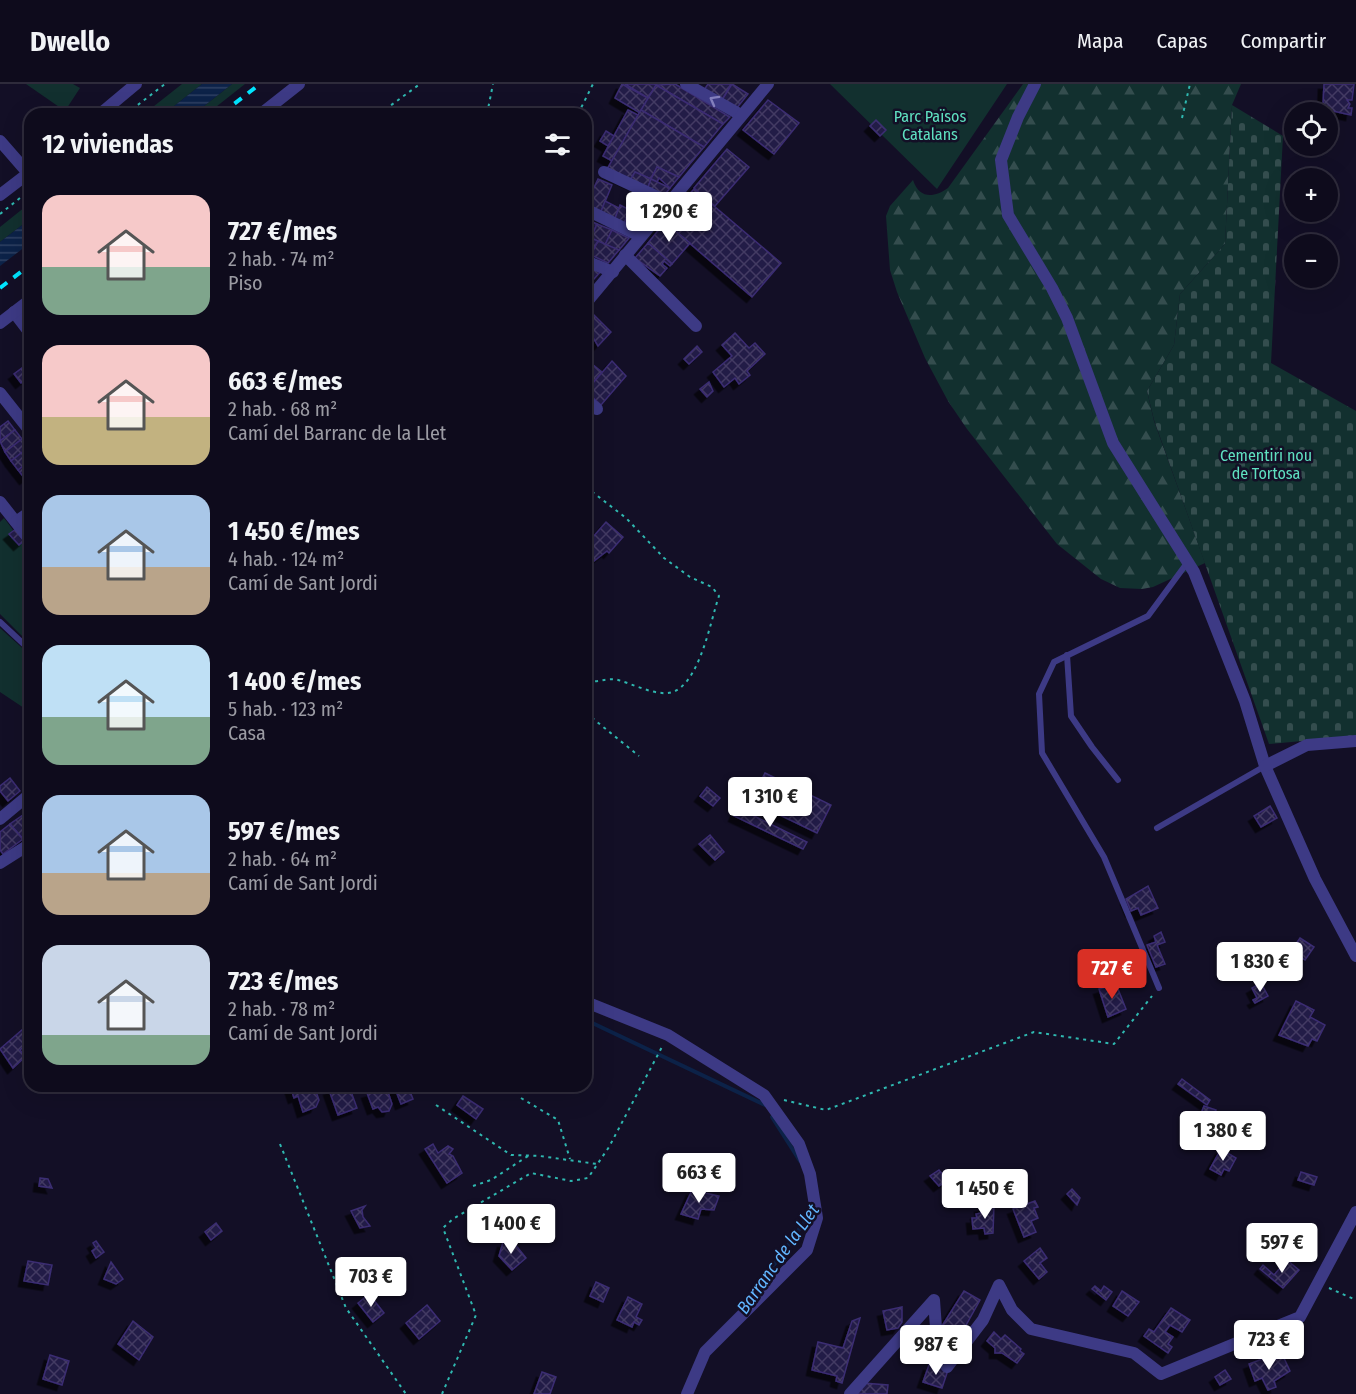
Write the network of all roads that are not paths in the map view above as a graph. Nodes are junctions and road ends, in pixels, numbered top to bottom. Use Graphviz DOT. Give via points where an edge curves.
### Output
graph roads {
  1 [pos="136,84"];
  2 [pos="299,84"];
  3 [pos="686,84"];
  4 [pos="768,84"];
  5 [pos="1035,84"];
  6 [pos="107,108"];
  7 [pos="269,108"];
  8 [pos="741,115"];
  9 [pos="0,141"];
  10 [pos="24,167"];
  11 [pos="604,172"];
  12 [pos="24,177"];
  13 [pos="0,195"];
  14 [pos="668,202"];
  15 [pos="592,212"];
  16 [pos="640,236"];
  17 [pos="625,255"];
  18 [pos="592,263"];
  19 [pos="613,272"];
  20 [pos="592,296"];
  21 [pos="24,304"];
  22 [pos="14,312"];
  23 [pos="0,323"];
  24 [pos="24,325"];
  25 [pos="696,326"];
  26 [pos="0,393"];
  27 [pos="592,405"];
  28 [pos="597,409"];
  29 [pos="24,423"];
  30 [pos="0,502"];
  31 [pos="24,516"];
  32 [pos="16,522"];
  33 [pos="24,532"];
  34 [pos="1187,563"];
  35 [pos="0,622"];
  36 [pos="24,644"];
  37 [pos="1067,655"];
  38 [pos="1356,741"];
  39 [pos="1265,766"];
  40 [pos="1118,780"];
  41 [pos="24,799"];
  42 [pos="0,819"];
  43 [pos="1157,828"];
  44 [pos="24,848"];
  45 [pos="0,864"];
  46 [pos="1356,956"];
  47 [pos="1159,988"];
  48 [pos="592,1004"];
  49 [pos="1356,1212"];
  50 [pos="687,1394"];
  51 [pos="850,1394"];
  1 -- 6 [label="street"];
  2 -- 7 [label="street"];
  8 -- 3 [label="street, one-way"];
  4 -- 8 [label="street"];
  5 -- 34 [label="street" via="1001,160 1008,215 1067,318 1113,443"];
  8 -- 14 [label="street"];
  9 -- 10 [label="street"];
  11 -- 14 [label="street"];
  12 -- 13 [label="street"];
  14 -- 16 [label="street"];
  15 -- 16 [label="street"];
  16 -- 17 [label="street"];
  17 -- 19 [label="street"];
  17 -- 25 [label="street"];
  18 -- 19 [label="street"];
  19 -- 20 [label="street"];
  21 -- 22 [label="street"];
  22 -- 23 [label="street"];
  22 -- 24 [label="street"];
  26 -- 29 [label="street"];
  27 -- 28 [label="street"];
  30 -- 32 [label="street"];
  31 -- 32 [label="street"];
  32 -- 33 [label="street"];
  34 -- 37 [label="lane" via="1148,616"];
  34 -- 39 [label="street" via="1217,625"];
  35 -- 36 [label="lane"];
  37 -- 40 [label="lane" via="1071,716"];
  37 -- 47 [label="lane" via="1054,662 1039,694 1042,753 1104,857"];
  38 -- 39 [label="street" via="1306,745"];
  39 -- 43 [label="lane"];
  39 -- 46 [label="street" via="1315,879"];
  41 -- 42 [label="street"];
  44 -- 45 [label="street"];
  48 -- 50 [label="street" via="668,1035 764,1095 799,1144 810,1174 817,1218 807,1250 705,1352"];
  49 -- 51 [label="street" via="1300,1317 1161,1374 1134,1353 1031,1329 1012,1310 999,1285 982,1320 947,1367 938,1356 934,1300"];
}
